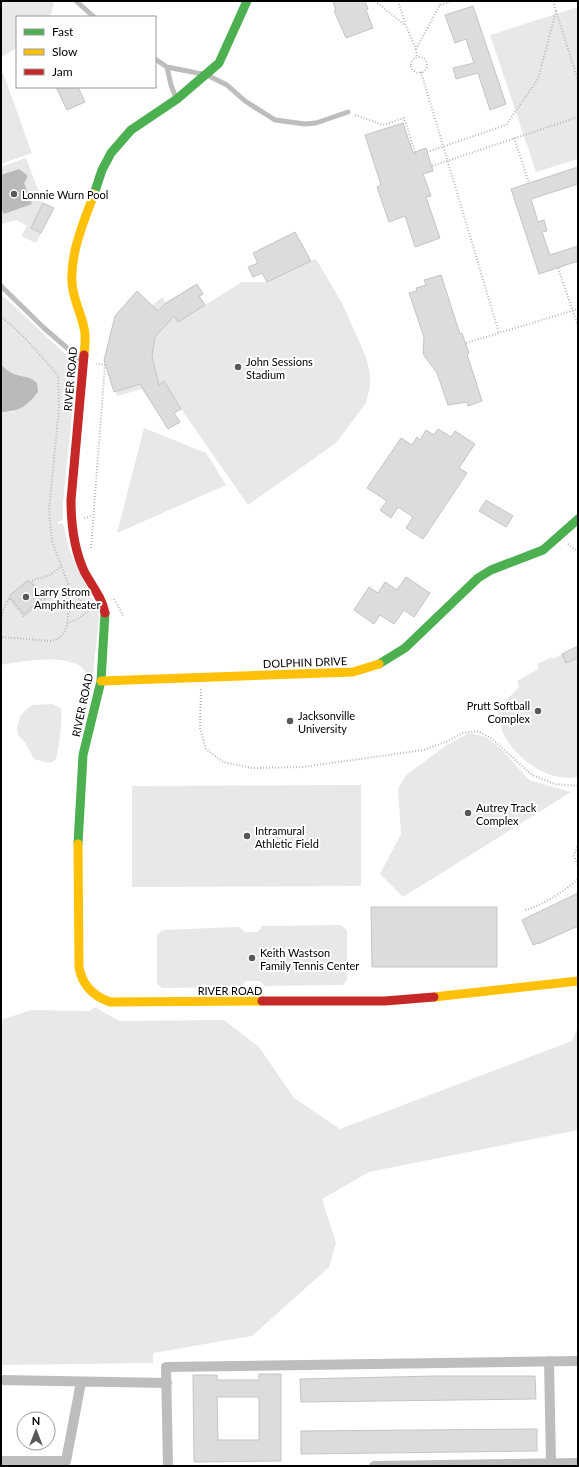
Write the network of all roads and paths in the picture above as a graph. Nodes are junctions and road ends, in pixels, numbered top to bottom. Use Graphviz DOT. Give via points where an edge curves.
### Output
graph roads {
  1 [pos="76,1"];
  2 [pos="247,1"];
  3 [pos="374,1"];
  4 [pos="398,1"];
  5 [pos="439,1"];
  6 [pos="452,1"];
  7 [pos="553,1"];
  8 [pos="440,5"];
  9 [pos="556,11"];
  10 [pos="93,16"];
  11 [pos="406,26"];
  12 [pos="416,49"];
  13 [pos="417,57"];
  14 [pos="156,59"];
  15 [pos="167,67"];
  16 [pos="421,72"];
  17 [pos="206,75"];
  18 [pos="578,80"];
  19 [pos="177,99"];
  20 [pos="348,112"];
  21 [pos="578,117"];
  22 [pos="514,138"];
  23 [pos="443,147"];
  24 [pos="427,152"];
  25 [pos="416,156"];
  26 [pos="448,161"];
  27 [pos="432,166"];
  28 [pos="529,183"];
  29 [pos="558,268"];
  30 [pos="1,286"];
  31 [pos="578,308"];
  32 [pos="573,310"];
  33 [pos="1,316"];
  34 [pos="578,326"];
  35 [pos="499,333"];
  36 [pos="466,343"];
  37 [pos="84,362"];
  38 [pos="105,365"];
  39 [pos="578,519"];
  40 [pos="91,550"];
  41 [pos="62,566"];
  42 [pos="69,594"];
  43 [pos="113,596"];
  44 [pos="46,599"];
  45 [pos="96,608"];
  46 [pos="89,610"];
  47 [pos="124,617"];
  48 [pos="1,622"];
  49 [pos="67,623"];
  50 [pos="1,637"];
  51 [pos="201,677"];
  52 [pos="101,681"];
  53 [pos="578,786"];
  54 [pos="578,844"];
  55 [pos="578,866"];
  56 [pos="578,879"];
  57 [pos="524,910"];
  58 [pos="578,981"];
  59 [pos="549,1361"];
  60 [pos="578,1361"];
  61 [pos="1,1380"];
  62 [pos="81,1382"];
  63 [pos="167,1383"];
  64 [pos="1,1461"];
  65 [pos="551,1463"];
  66 [pos="578,1463"];
  67 [pos="168,1466"];
  68 [pos="374,1466"];
  1 -- 10 [label="lane"];
  2 -- 17 [label="street, RIVER ROAD" via="219,63"];
  3 -- 11 [label="path"];
  4 -- 11 [label="path"];
  5 -- 8 [label="path"];
  6 -- 8 [label="path"];
  7 -- 9 [label="path"];
  8 -- 12 [label="path"];
  9 -- 18 [label="path"];
  9 -- 23 [label="path" via="538,79 506,125"];
  11 -- 12 [label="path"];
  12 -- 13 [label="path"];
  13 -- 16 [label="path" via="426,62 425,69"];
  13 -- 16 [label="path" via="411,62 411,67 416,72"];
  14 -- 15 [label="lane"];
  15 -- 17 [label="lane"];
  15 -- 19 [label="lane"];
  16 -- 23 [label="path"];
  17 -- 19 [label="street, RIVER ROAD"];
  17 -- 20 [label="lane" via="227,85 245,101 275,120 293,124 316,123"];
  19 -- 37 [label="street, RIVER ROAD" via="131,130 111,153 102,170 81,231 72,283 84,328"];
  20 -- 25 [label="path" via="383,125 404,118"];
  21 -- 22 [label="path"];
  22 -- 26 [label="path"];
  22 -- 28 [label="path"];
  23 -- 24 [label="path"];
  23 -- 26 [label="path"];
  26 -- 27 [label="path"];
  26 -- 35 [label="path"];
  29 -- 32 [label="path"];
  30 -- 37 [label="lane"];
  31 -- 32 [label="path"];
  32 -- 34 [label="path"];
  32 -- 35 [label="path"];
  33 -- 41 [label="path" via="58,375 59,408 49,510 52,541"];
  35 -- 36 [label="path"];
  37 -- 52 [label="street, RIVER ROAD" via="71,521 84,570 104,608"];
  38 -- 40 [label="path"];
  39 -- 51 [label="street, DOLPHIN DRIVE" via="543,550 491,570 478,578 405,648 379,664 353,672"];
  41 -- 42 [label="path"];
  41 -- 44 [label="path" via="31,581"];
  42 -- 44 [label="path"];
  42 -- 46 [label="path" via="79,598"];
  42 -- 49 [label="path"];
  43 -- 47 [label="path"];
  44 -- 48 [label="path" via="24,616 9,598"];
  45 -- 46 [label="path"];
  46 -- 49 [label="path" via="78,619"];
  49 -- 50 [label="path" via="64,633 51,641"];
  51 -- 52 [label="street, DOLPHIN DRIVE"];
  51 -- 53 [label="path" via="200,728 206,749 223,762 252,768 303,767 424,750 463,733 478,731 491,738 532,775 555,784"];
  52 -- 58 [label="street, RIVER ROAD" via="83,756 78,825 77,896 79,972 86,987 99,998 110,1002 385,1001"];
  54 -- 55 [label="path" via="574,856"];
  56 -- 57 [label="path" via="546,902"];
  59 -- 60 [label="street"];
  59 -- 63 [label="street" via="166,1367"];
  59 -- 65 [label="street"];
  61 -- 62 [label="street"];
  62 -- 63 [label="street"];
  62 -- 64 [label="street" via="66,1461"];
  63 -- 67 [label="street"];
  65 -- 66 [label="street"];
  65 -- 68 [label="street"];
}
